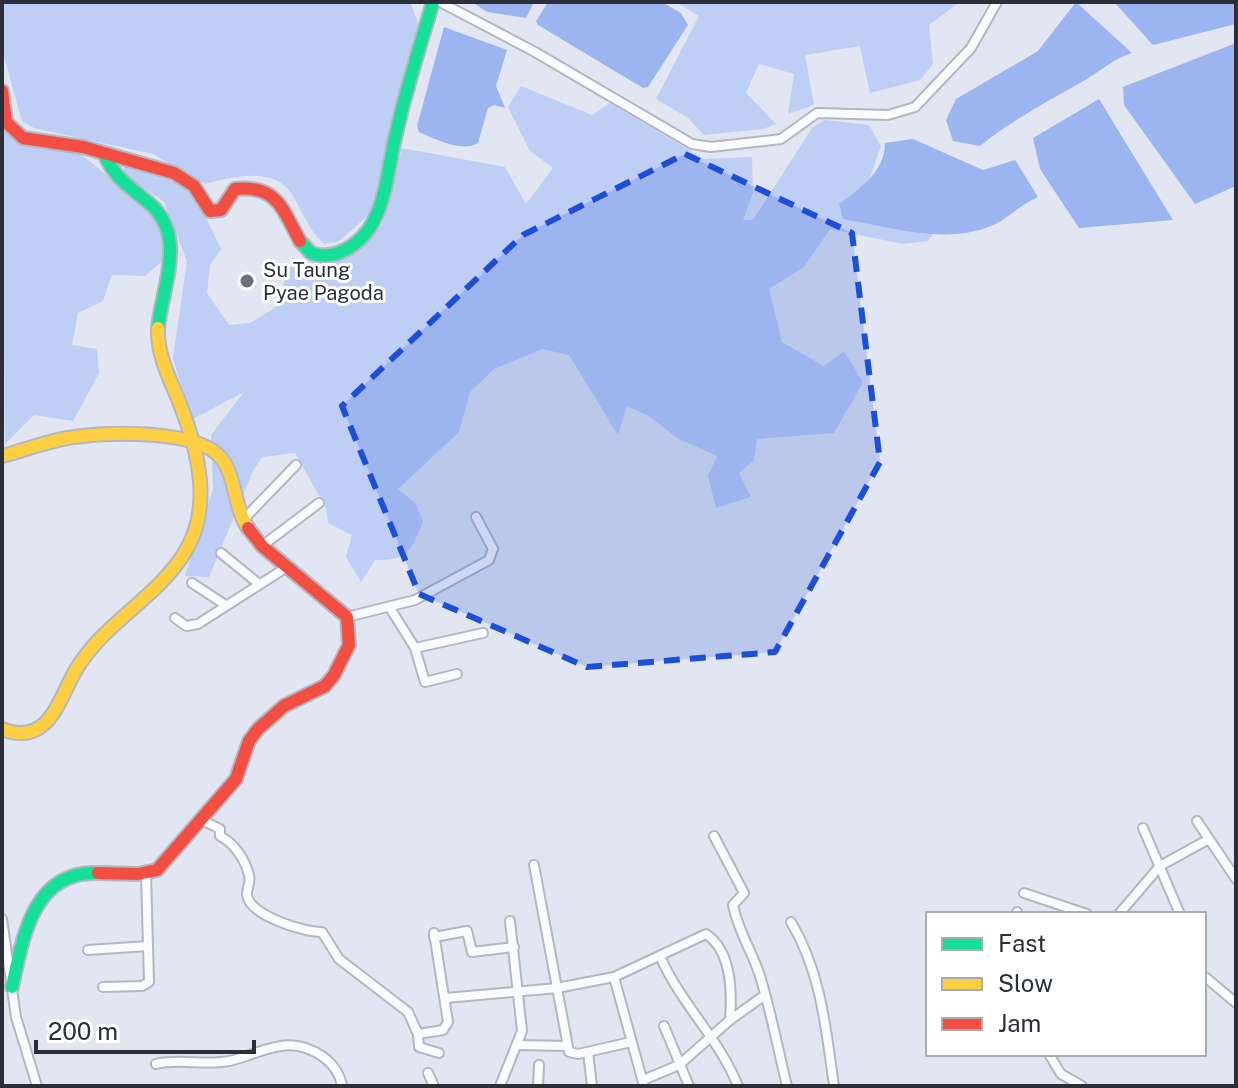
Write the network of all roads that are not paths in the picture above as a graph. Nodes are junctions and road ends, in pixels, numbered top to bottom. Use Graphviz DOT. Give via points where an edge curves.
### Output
graph roads {
  1 [pos="433,2"];
  2 [pos="440,2"];
  3 [pos="997,2"];
  4 [pos="2,91"];
  5 [pos="104,153"];
  6 [pos="191,440"];
  7 [pos="2,456"];
  8 [pos="296,465"];
  9 [pos="319,503"];
  10 [pos="476,517"];
  11 [pos="242,521"];
  12 [pos="262,546"];
  13 [pos="221,553"];
  14 [pos="287,567"];
  15 [pos="192,583"];
  16 [pos="259,584"];
  17 [pos="224,604"];
  18 [pos="390,608"];
  19 [pos="347,617"];
  20 [pos="175,618"];
  21 [pos="483,633"];
  22 [pos="415,648"];
  23 [pos="457,674"];
  24 [pos="2,729"];
  25 [pos="200,819"];
  26 [pos="1197,821"];
  27 [pos="1143,828"];
  28 [pos="714,836"];
  29 [pos="1209,839"];
  30 [pos="534,865"];
  31 [pos="1160,866"];
  32 [pos="146,874"];
  33 [pos="1236,879"];
  34 [pos="1024,893"];
  35 [pos="1081,912"];
  36 [pos="1121,912"];
  37 [pos="1179,912"];
  38 [pos="2,919"];
  39 [pos="510,921"];
  40 [pos="791,922"];
  41 [pos="148,946"];
  42 [pos="514,947"];
  43 [pos="88,950"];
  44 [pos="660,956"];
  45 [pos="614,977"];
  46 [pos="1206,978"];
  47 [pos="12,987"];
  48 [pos="103,987"];
  49 [pos="557,988"];
  50 [pos="520,992"];
  51 [pos="765,995"];
  52 [pos="446,998"];
  53 [pos="1236,1003"];
  54 [pos="730,1020"];
  55 [pos="664,1026"];
  56 [pos="418,1034"];
  57 [pos="711,1038"];
  58 [pos="631,1042"];
  59 [pos="518,1045"];
  60 [pos="566,1046"];
  61 [pos="588,1052"];
  62 [pos="439,1053"];
  63 [pos="1050,1056"];
  64 [pos="156,1064"];
  65 [pos="539,1065"];
  66 [pos="679,1065"];
  67 [pos="428,1073"];
  68 [pos="644,1083"];
  69 [pos="37,1086"];
  70 [pos="342,1086"];
  71 [pos="434,1086"];
  72 [pos="500,1086"];
  73 [pos="538,1086"];
  74 [pos="592,1086"];
  75 [pos="689,1086"];
  76 [pos="738,1086"];
  77 [pos="787,1086"];
  78 [pos="834,1086"];
  79 [pos="1082,1086"];
  1 -- 5 [label="street" via="374,220 343,251 310,254 280,203 260,190 235,189 221,210 210,211 189,182 174,173"];
  2 -- 3 [label="street" via="692,144 711,147 781,139 817,113 888,115 915,107 971,48"];
  4 -- 5 [label="street" via="6,122 23,138"];
  5 -- 6 [label="street" via="115,175 162,216 173,268 158,333 162,363"];
  6 -- 7 [label="street" via="74,437"];
  6 -- 11 [label="street" via="202,442 223,460"];
  6 -- 24 [label="street" via="202,481 188,547 174,568 82,658 55,715 33,731"];
  8 -- 11 [label="street"];
  9 -- 12 [label="street"];
  10 -- 18 [label="street" via="493,556 435,591"];
  11 -- 12 [label="street"];
  12 -- 14 [label="street"];
  13 -- 16 [label="street"];
  14 -- 16 [label="street"];
  14 -- 19 [label="street"];
  15 -- 17 [label="street"];
  16 -- 17 [label="street"];
  17 -- 20 [label="street" via="193,626"];
  18 -- 19 [label="street"];
  18 -- 22 [label="street"];
  19 -- 25 [label="street" via="349,645 334,675 258,729 236,779"];
  21 -- 22 [label="street"];
  22 -- 23 [label="street" via="425,682"];
  25 -- 32 [label="street" via="157,870"];
  25 -- 56 [label="street" via="232,841 249,876 251,903 283,924 322,932 339,959 408,1012"];
  26 -- 29 [label="street"];
  27 -- 31 [label="street"];
  28 -- 51 [label="street" via="744,893 733,905"];
  29 -- 31 [label="street"];
  29 -- 33 [label="street"];
  30 -- 49 [label="street"];
  31 -- 36 [label="street"];
  31 -- 37 [label="street"];
  32 -- 41 [label="street"];
  32 -- 47 [label="street" via="62,877 23,933"];
  34 -- 35 [label="street"];
  38 -- 47 [label="street"];
  39 -- 42 [label="street"];
  40 -- 78 [label="street" via="805,946 820,997"];
  41 -- 43 [label="street"];
  41 -- 48 [label="street" via="147,985"];
  42 -- 50 [label="street"];
  42 -- 52 [label="street" via="472,952 467,931 434,935"];
  44 -- 45 [label="street"];
  44 -- 54 [label="street" via="695,937 710,936 730,977"];
  44 -- 57 [label="street" via="679,995"];
  45 -- 49 [label="street"];
  45 -- 58 [label="street"];
  46 -- 53 [label="street"];
  47 -- 69 [label="street"];
  49 -- 50 [label="street"];
  49 -- 60 [label="street"];
  50 -- 52 [label="street"];
  50 -- 59 [label="street"];
  51 -- 54 [label="street"];
  51 -- 77 [label="street"];
  52 -- 56 [label="street" via="447,1027"];
  54 -- 57 [label="street"];
  55 -- 66 [label="street"];
  56 -- 62 [label="street" via="422,1050"];
  57 -- 66 [label="street"];
  57 -- 76 [label="street"];
  58 -- 61 [label="street"];
  58 -- 68 [label="street"];
  59 -- 60 [label="street"];
  59 -- 72 [label="street"];
  60 -- 61 [label="street" via="573,1055"];
  61 -- 74 [label="street"];
  63 -- 79 [label="street" via="1061,1074"];
  64 -- 70 [label="street" via="230,1061 289,1043 310,1048 330,1062"];
  65 -- 73 [label="street"];
  66 -- 68 [label="street"];
  66 -- 75 [label="street"];
  67 -- 71 [label="street"];
}
